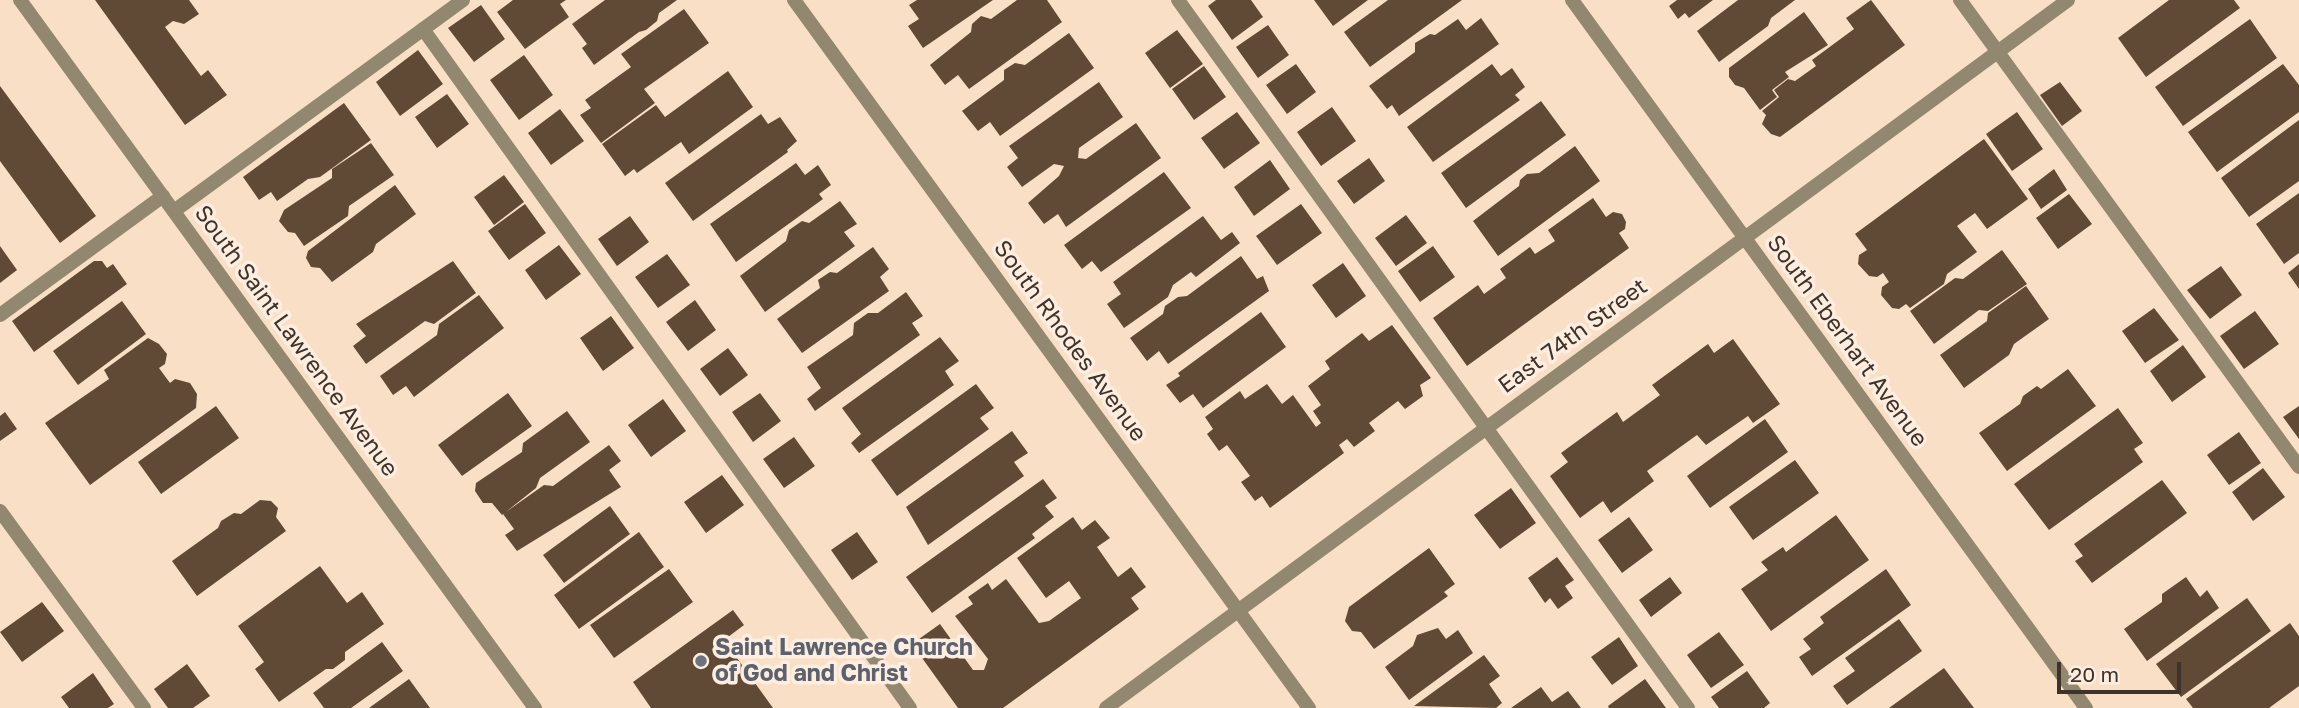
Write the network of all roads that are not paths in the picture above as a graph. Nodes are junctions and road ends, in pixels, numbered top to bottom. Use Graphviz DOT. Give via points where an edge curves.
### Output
graph roads {
  1 [pos="20,0"];
  2 [pos="463,0"];
  3 [pos="794,0"];
  4 [pos="1178,0"];
  5 [pos="1572,0"];
  6 [pos="1960,0"];
  7 [pos="2068,0"];
  8 [pos="423,29"];
  9 [pos="1997,52"];
  10 [pos="163,196"];
  11 [pos="174,211"];
  12 [pos="1745,238"];
  13 [pos="0,315"];
  14 [pos="1485,429"];
  15 [pos="2299,467"];
  16 [pos="0,511"];
  17 [pos="1238,610"];
  18 [pos="144,708"];
  19 [pos="535,708"];
  20 [pos="910,708"];
  21 [pos="1106,708"];
  22 [pos="1309,708"];
  23 [pos="1688,708"];
  24 [pos="2086,708"];
  1 -- 10 [label="street, South Saint Lawrence Avenue"];
  2 -- 8 [label="street"];
  3 -- 17 [label="street, South Rhodes Avenue"];
  4 -- 14 [label="street"];
  5 -- 12 [label="street, South Eberhart Avenue"];
  6 -- 9 [label="street"];
  7 -- 9 [label="street, East 74th Street"];
  8 -- 11 [label="street"];
  8 -- 20 [label="street"];
  9 -- 12 [label="street, East 74th Street"];
  9 -- 15 [label="street"];
  10 -- 11 [label="street, South Saint Lawrence Avenue"];
  10 -- 13 [label="street"];
  11 -- 19 [label="street, South Saint Lawrence Avenue"];
  12 -- 14 [label="street, East 74th Street"];
  12 -- 24 [label="street, South Eberhart Avenue"];
  14 -- 17 [label="street, East 74th Street"];
  14 -- 23 [label="street"];
  16 -- 18 [label="street"];
  17 -- 21 [label="street, East 74th Street"];
  17 -- 22 [label="street, South Rhodes Avenue"];
}
